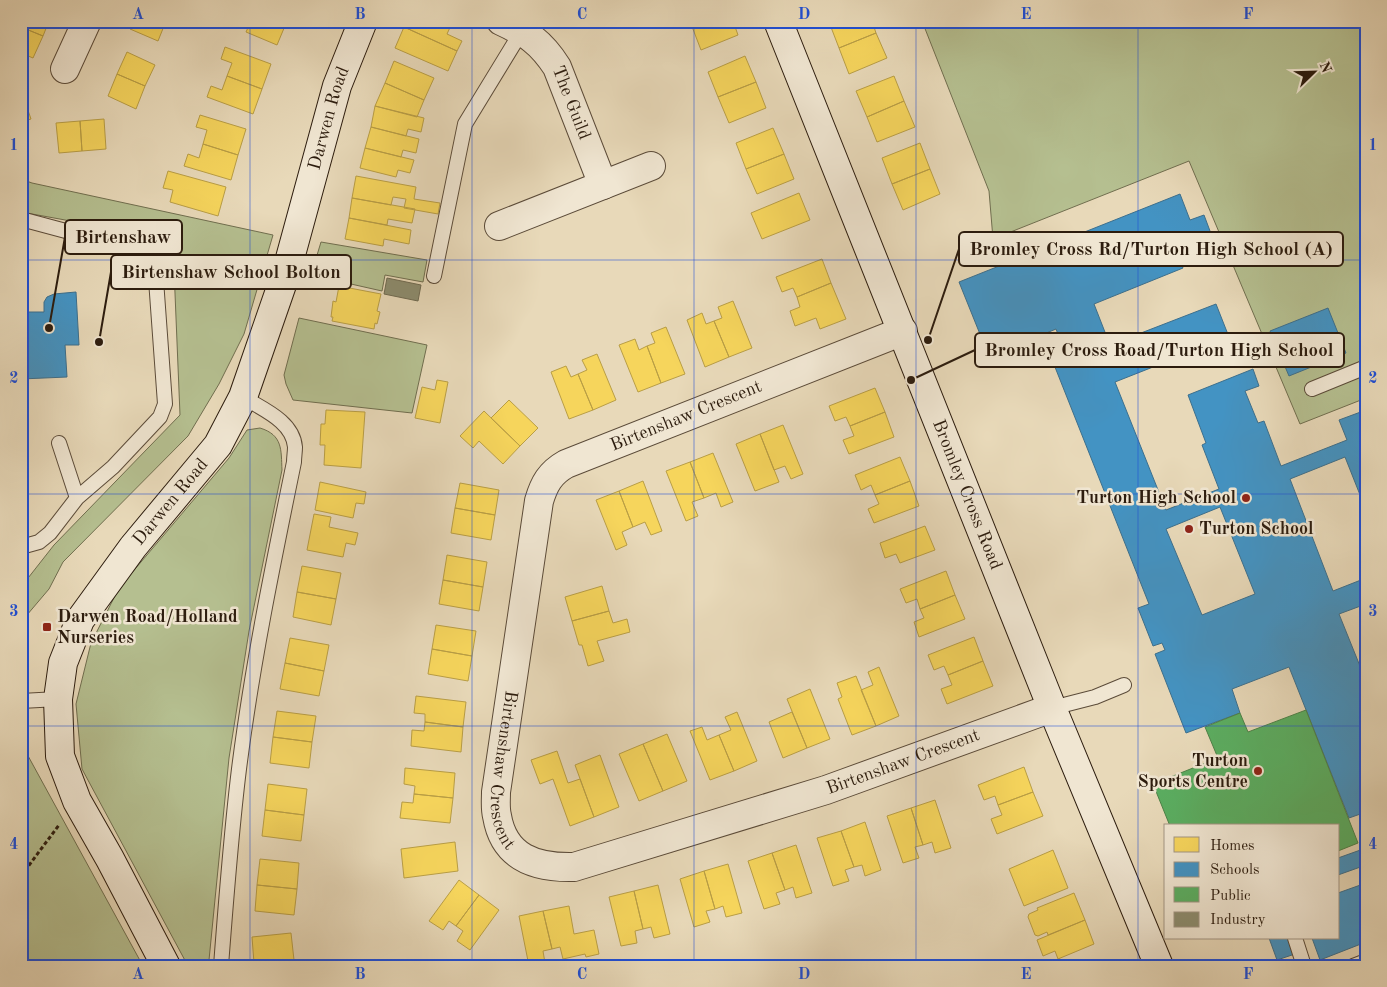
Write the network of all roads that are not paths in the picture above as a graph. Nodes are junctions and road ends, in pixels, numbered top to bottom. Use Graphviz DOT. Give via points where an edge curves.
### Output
graph roads {
  1 [pos="87,21"];
  2 [pos="363,21"];
  3 [pos="778,21"];
  4 [pos="516,24"];
  5 [pos="66,70"];
  6 [pos="651,166"];
  7 [pos="603,186"];
  8 [pos="21,219"];
  9 [pos="499,226"];
  10 [pos="434,276"];
  11 [pos="903,331"];
  12 [pos="1366,367"];
  13 [pos="1312,389"];
  14 [pos="243,397"];
  15 [pos="59,443"];
  16 [pos="77,498"];
  17 [pos="21,547"];
  18 [pos="1124,685"];
  19 [pos="58,699"];
  20 [pos="21,701"];
  21 [pos="1052,708"];
  22 [pos="1296,940"];
  23 [pos="1366,962"];
  24 [pos="166,966"];
  25 [pos="221,966"];
  26 [pos="1159,966"];
  27 [pos="1304,966"];
  28 [pos="1353,966"];
  1 -- 5 [label="street"];
  2 -- 14 [label="street, Darwen Road" via="337,86 286,273"];
  3 -- 11 [label="street, Bromley Cross Road"];
  4 -- 7 [label="street, The Guild" via="541,46 557,67"];
  4 -- 10 [label="lane" via="465,124"];
  6 -- 7 [label="street"];
  7 -- 9 [label="street"];
  8 -- 16 [label="lane" via="133,248 148,257 154,266 165,404 160,417 113,467"];
  11 -- 21 [label="street, Bromley Cross Road"];
  11 -- 21 [label="street, Birtenshaw Crescent" via="566,464 550,476 543,486 540,501 496,792 497,816 504,837 520,856 536,864 574,867 826,790"];
  12 -- 13 [label="lane"];
  14 -- 19 [label="street, Darwen Road" via="218,445 133,547 80,620 62,663"];
  14 -- 25 [label="lane" via="281,421 295,445 239,768"];
  15 -- 16 [label="lane"];
  16 -- 17 [label="lane" via="40,542"];
  18 -- 21 [label="lane" via="1095,697"];
  19 -- 20 [label="lane"];
  19 -- 24 [label="street, Darwen Road" via="60,756 77,800"];
  21 -- 26 [label="street, Bromley Cross Road"];
  22 -- 27 [label="lane"];
  23 -- 28 [label="lane"];
}
